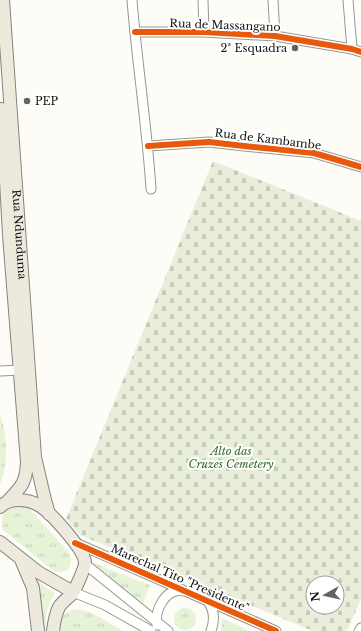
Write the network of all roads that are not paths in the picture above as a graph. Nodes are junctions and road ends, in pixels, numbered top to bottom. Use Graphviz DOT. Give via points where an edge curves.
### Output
graph roads {
  1 [pos="3,0"];
  2 [pos="132,0"];
  3 [pos="203,0"];
  4 [pos="273,0"];
  5 [pos="348,0"];
  6 [pos="135,32"];
  7 [pos="204,32"];
  8 [pos="275,36"];
  9 [pos="357,51"];
  10 [pos="0,70"];
  11 [pos="148,146"];
  12 [pos="361,166"];
  13 [pos="151,189"];
  14 [pos="20,370"];
  15 [pos="0,371"];
  16 [pos="2,504"];
  17 [pos="50,514"];
  18 [pos="0,542"];
  19 [pos="75,543"];
  20 [pos="20,559"];
  21 [pos="85,564"];
  22 [pos="73,592"];
  23 [pos="187,592"];
  24 [pos="207,600"];
  25 [pos="158,627"];
  26 [pos="361,628"];
  27 [pos="38,631"];
  28 [pos="53,631"];
  29 [pos="151,631"];
  30 [pos="168,631"];
  31 [pos="211,631"];
  32 [pos="276,631"];
  33 [pos="360,631"];
  1 -- 17 [label="main road, Rua Ndunduma" via="35,457"];
  2 -- 6 [label="street"];
  3 -- 7 [label="street"];
  4 -- 8 [label="street"];
  5 -- 9 [label="street"];
  6 -- 7 [label="street, Rua de Massangano"];
  6 -- 11 [label="street"];
  7 -- 8 [label="street, Rua de Massangano"];
  8 -- 9 [label="street, Rua de Massangano"];
  10 -- 14 [label="main road, Rua Ndunduma"];
  11 -- 12 [label="street, Rua de Kambambe" via="209,142 314,153"];
  11 -- 13 [label="street"];
  14 -- 15 [label="street"];
  14 -- 16 [label="main road, Rua Ndunduma" via="26,475 20,488"];
  16 -- 17 [label="main road" via="21,500 40,506"];
  17 -- 19 [label="main road"];
  18 -- 20 [label="main road"];
  19 -- 21 [label="main road" via="84,556"];
  19 -- 23 [label="street, Marechal Tito \"Presidente\""];
  20 -- 22 [label="main road"];
  20 -- 27 [label="main road" via="33,588"];
  21 -- 22 [label="main road"];
  21 -- 25 [label="street"];
  22 -- 28 [label="main road" via="60,606"];
  22 -- 29 [label="street" via="105,605"];
  23 -- 24 [label="street, Marechal Tito \"Presidente\""];
  23 -- 25 [label="street" via="180,590 165,598 158,609"];
  24 -- 31 [label="street" via="214,613"];
  24 -- 32 [label="street, Marechal Tito \"Presidente\""];
  25 -- 30 [label="street"];
  26 -- 33 [label="street"];
}
